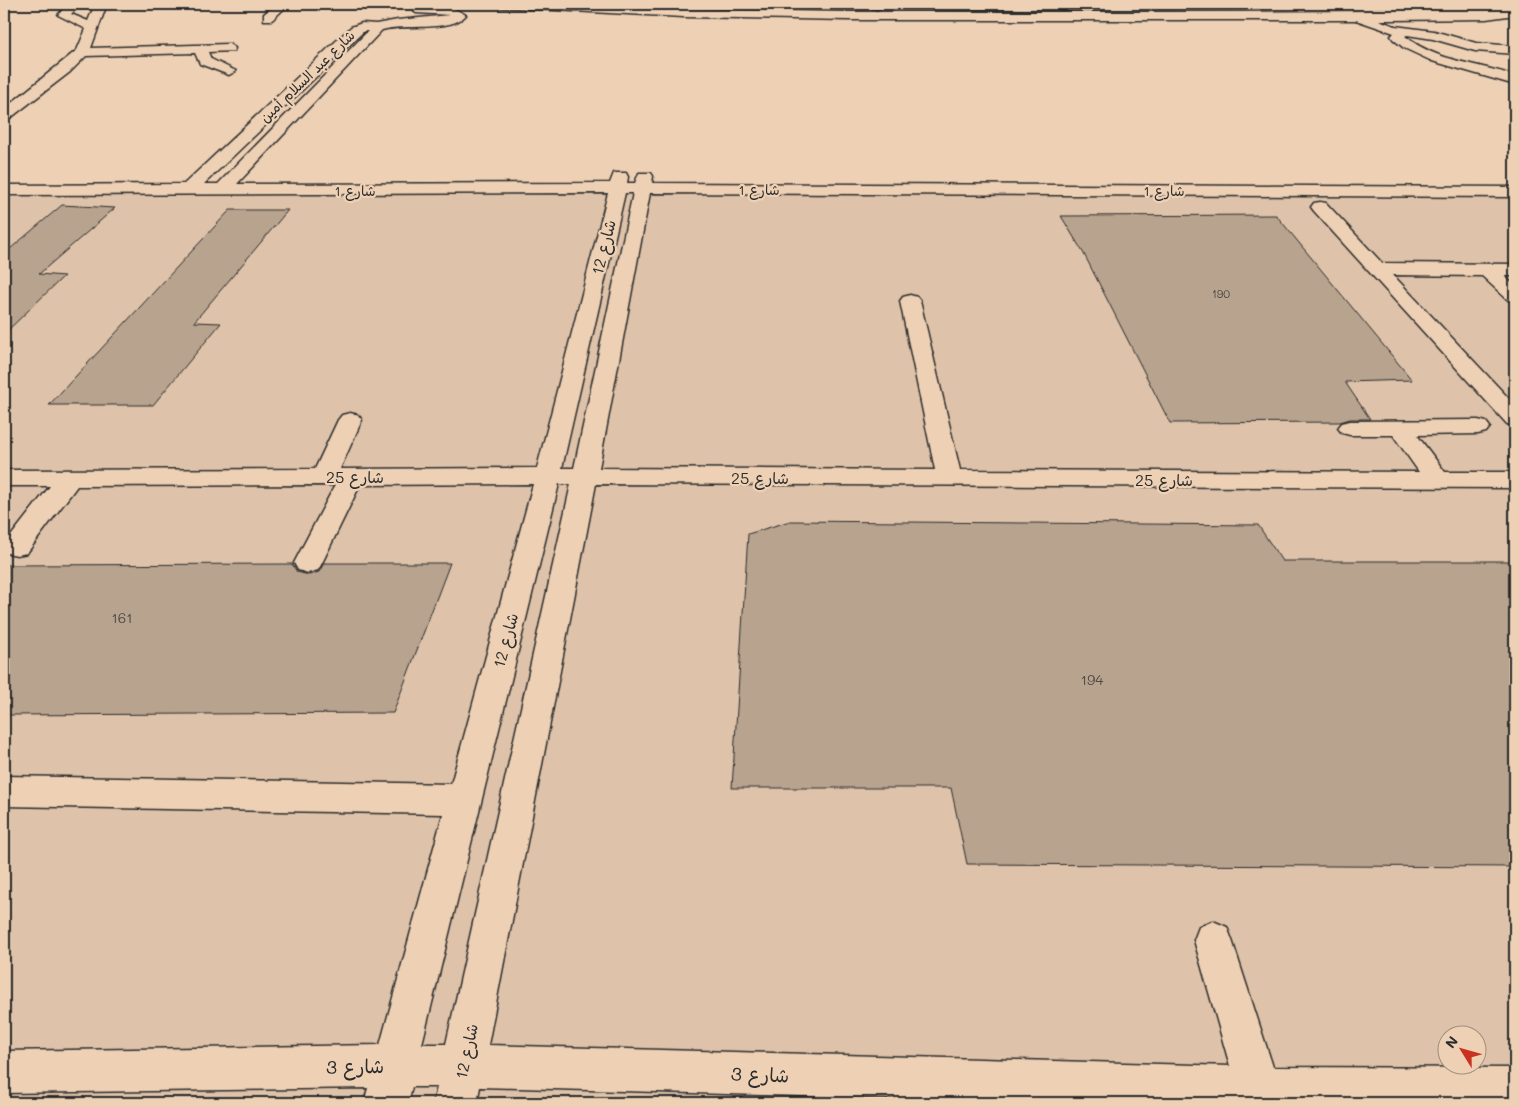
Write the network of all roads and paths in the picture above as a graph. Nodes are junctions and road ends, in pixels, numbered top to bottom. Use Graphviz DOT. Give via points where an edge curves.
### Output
graph roads {
  1 [pos="75,4"];
  2 [pos="101,4"];
  3 [pos="283,4"];
  4 [pos="497,4"];
  5 [pos="676,4"];
  6 [pos="420,11"];
  7 [pos="1515,11"];
  8 [pos="1357,16"];
  9 [pos="268,17"];
  10 [pos="91,27"];
  11 [pos="377,28"];
  12 [pos="1406,31"];
  13 [pos="1487,33"];
  14 [pos="200,48"];
  15 [pos="229,48"];
  16 [pos="83,52"];
  17 [pos="229,71"];
  18 [pos="1515,81"];
  19 [pos="4,116"];
  20 [pos="234,177"];
  21 [pos="4,178"];
  22 [pos="202,178"];
  23 [pos="1515,180"];
  24 [pos="631,182"];
  25 [pos="4,190"];
  26 [pos="188,190"];
  27 [pos="222,190"];
  28 [pos="1515,192"];
  29 [pos="1320,207"];
  30 [pos="1377,269"];
  31 [pos="1487,270"];
  32 [pos="1515,270"];
  33 [pos="1515,296"];
  34 [pos="910,301"];
  35 [pos="1515,419"];
  36 [pos="350,420"];
  37 [pos="1478,427"];
  38 [pos="1350,428"];
  39 [pos="1391,428"];
  40 [pos="324,476"];
  41 [pos="352,476"];
  42 [pos="548,476"];
  43 [pos="585,476"];
  44 [pos="4,478"];
  45 [pos="70,478"];
  46 [pos="949,478"];
  47 [pos="1428,480"];
  48 [pos="1515,480"];
  49 [pos="17,546"];
  50 [pos="308,563"];
  51 [pos="4,791"];
  52 [pos="464,799"];
  53 [pos="1213,940"];
  54 [pos="4,1072"];
  55 [pos="391,1084"];
  56 [pos="459,1084"];
  57 [pos="1515,1090"];
  58 [pos="1260,1096"];
  1 -- 10 [label="main road" via="64,16"];
  2 -- 10 [label="main road"];
  3 -- 9 [label="main road"];
  4 -- 8 [label="main road" via="847,16"];
  5 -- 7 [label="main road"];
  6 -- 11 [label="main road" via="460,15 437,21 397,22"];
  7 -- 8 [label="main road" via="1486,15"];
  8 -- 12 [label="main road" via="1377,25"];
  10 -- 16 [label="main road"];
  11 -- 20 [label="main road, شارع عبد السلام أمين"];
  11 -- 22 [label="main road, شارع عبد السلام أمين" via="355,30"];
  12 -- 13 [label="main road" via="1474,47 1515,50"];
  12 -- 18 [label="main road" via="1397,36 1417,50"];
  14 -- 15 [label="main road"];
  14 -- 16 [label="main road"];
  14 -- 17 [label="main road" via="205,61"];
  16 -- 19 [label="main road"];
  20 -- 22 [label="main road, شارع 1"];
  20 -- 24 [label="main road, شارع 1"];
  20 -- 27 [label="main road, شارع عبد السلام أمين"];
  21 -- 22 [label="main road, شارع 1"];
  22 -- 26 [label="main road, شارع عبد السلام أمين"];
  23 -- 24 [label="main road, شارع 1"];
  24 -- 27 [label="main road, شارع 1"];
  24 -- 28 [label="main road, شارع 1"];
  24 -- 42 [label="main road, شارع 12"];
  24 -- 43 [label="main road, شارع 12"];
  25 -- 26 [label="main road, شارع 1"];
  26 -- 27 [label="main road, شارع 1"];
  29 -- 30 [label="main road"];
  30 -- 31 [label="main road"];
  30 -- 35 [label="main road"];
  31 -- 32 [label="main road"];
  31 -- 33 [label="main road"];
  34 -- 46 [label="main road"];
  36 -- 40 [label="main road"];
  37 -- 39 [label="main road"];
  38 -- 39 [label="main road"];
  39 -- 47 [label="main road"];
  40 -- 41 [label="main road, شارع 25"];
  40 -- 45 [label="main road, شارع 25"];
  41 -- 42 [label="main road, شارع 25"];
  41 -- 50 [label="main road"];
  42 -- 43 [label="main road, شارع 25"];
  42 -- 52 [label="main road, شارع 12"];
  43 -- 46 [label="main road, شارع 25"];
  43 -- 56 [label="main road, شارع 12"];
  44 -- 45 [label="main road, شارع 25"];
  45 -- 49 [label="main road"];
  46 -- 47 [label="main road, شارع 25"];
  47 -- 48 [label="main road, شارع 25"];
  51 -- 52 [label="main road"];
  52 -- 55 [label="main road, شارع 12"];
  53 -- 58 [label="main road"];
  54 -- 55 [label="main road, شارع 3"];
  55 -- 56 [label="main road, شارع 3"];
  56 -- 58 [label="main road, شارع 3"];
  57 -- 58 [label="main road, شارع 3"];
}
